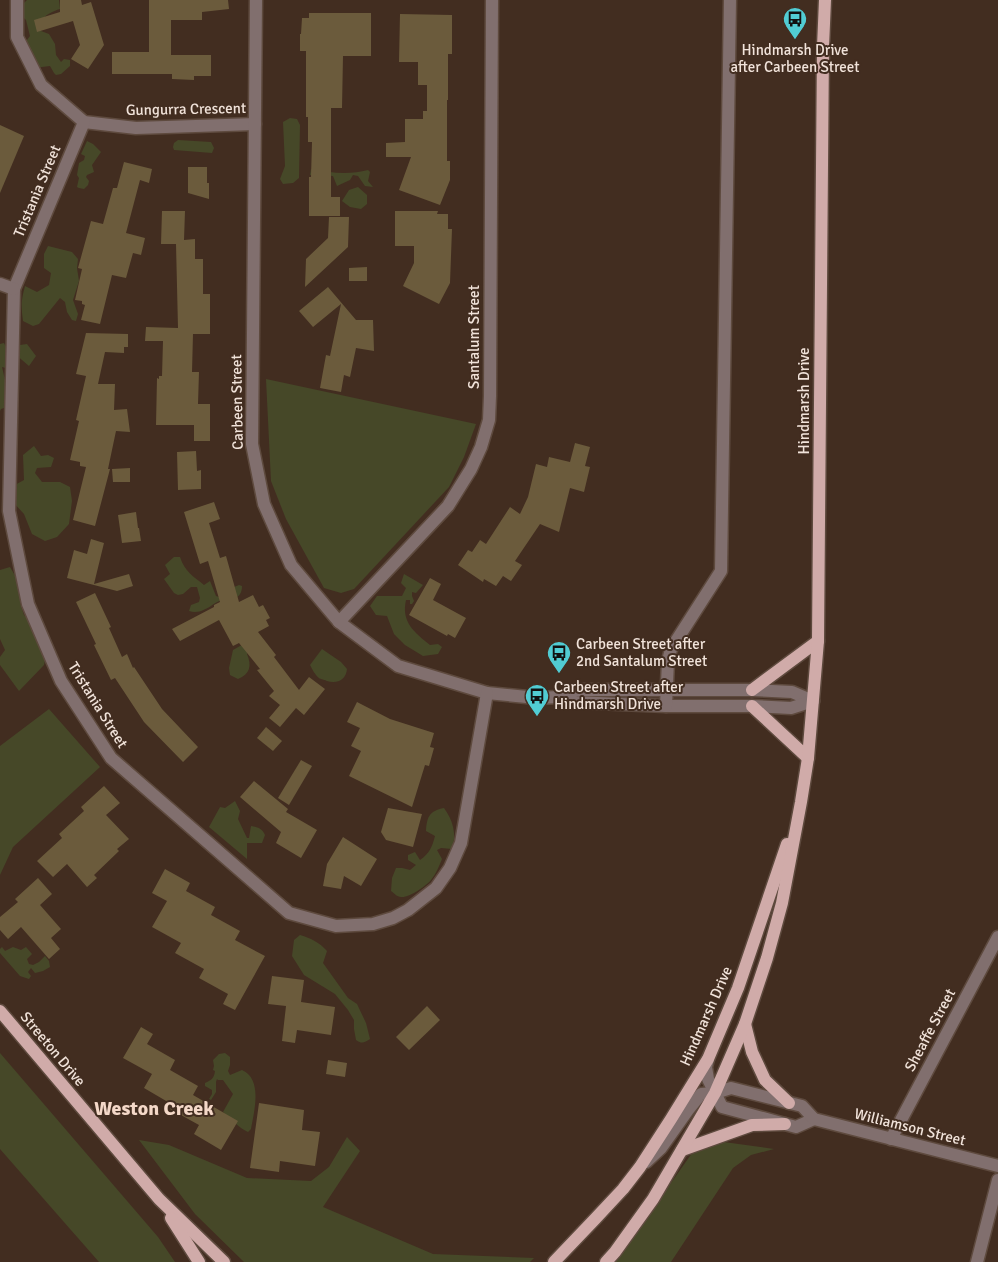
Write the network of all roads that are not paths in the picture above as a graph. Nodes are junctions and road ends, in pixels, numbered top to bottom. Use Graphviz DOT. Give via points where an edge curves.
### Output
graph roads {
  1 [pos="17,0"];
  2 [pos="256,0"];
  3 [pos="492,0"];
  4 [pos="730,0"];
  5 [pos="825,0"];
  6 [pos="84,122"];
  7 [pos="255,124"];
  8 [pos="0,284"];
  9 [pos="14,289"];
  10 [pos="4,512"];
  11 [pos="339,622"];
  12 [pos="818,641"];
  13 [pos="667,690"];
  14 [pos="752,690"];
  15 [pos="487,693"];
  16 [pos="567,697"];
  17 [pos="813,701"];
  18 [pos="666,706"];
  19 [pos="752,706"];
  20 [pos="808,758"];
  21 [pos="801,802"];
  22 [pos="998,937"];
  23 [pos="0,1011"];
  24 [pos="745,1024"];
  25 [pos="708,1059"];
  26 [pos="715,1093"];
  27 [pos="789,1103"];
  28 [pos="814,1119"];
  29 [pos="785,1124"];
  30 [pos="891,1139"];
  31 [pos="682,1150"];
  32 [pos="998,1166"];
  33 [pos="640,1167"];
  34 [pos="998,1180"];
  35 [pos="159,1199"];
  36 [pos="200,1262"];
  37 [pos="224,1262"];
  38 [pos="554,1262"];
  39 [pos="606,1262"];
  40 [pos="978,1262"];
  1 -- 6 [label="street" via="17,37 41,85"];
  2 -- 7 [label="street, Carbeen Street"];
  3 -- 11 [label="street, Santalum Street" via="488,420 471,469 448,506"];
  4 -- 13 [label="street" via="721,571 671,648"];
  5 -- 12 [label="main road, Hindmarsh Drive"];
  6 -- 7 [label="street, Gungurra Crescent" via="136,128"];
  6 -- 9 [label="street, Tristania Street"];
  7 -- 11 [label="street, Carbeen Street" via="252,444 264,504 291,565"];
  8 -- 9 [label="street"];
  9 -- 10 [label="street, Tristania Street"];
  10 -- 15 [label="street, Tristania Street" via="28,604 61,681 111,758 289,913 336,926 373,924 408,910 436,888 450,868 461,843"];
  11 -- 15 [label="street, Carbeen Street" via="398,666"];
  12 -- 14 [label="main road"];
  12 -- 17 [label="main road, Hindmarsh Drive"];
  13 -- 14 [label="street, Carbeen Street"];
  13 -- 16 [label="street, Carbeen Street" via="575,690"];
  13 -- 18 [label="street"];
  14 -- 17 [label="street, Carbeen Street" via="792,692"];
  15 -- 16 [label="street, Carbeen Street"];
  16 -- 18 [label="street, Carbeen Street" via="574,702"];
  17 -- 19 [label="street, Carbeen Street" via="791,708"];
  17 -- 20 [label="main road, Hindmarsh Drive"];
  18 -- 19 [label="street, Carbeen Street"];
  19 -- 20 [label="main road"];
  20 -- 21 [label="main road, Hindmarsh Drive"];
  21 -- 24 [label="main road, Hindmarsh Drive" via="782,903"];
  21 -- 25 [label="main road, Hindmarsh Drive" via="738,988"];
  22 -- 30 [label="street, Sheaffe Street"];
  23 -- 35 [label="main road, Streeton Drive"];
  24 -- 26 [label="main road, Hindmarsh Drive"];
  24 -- 27 [label="main road" via="752,1052 765,1080"];
  25 -- 26 [label="street, Williamson Street" via="708,1078"];
  25 -- 33 [label="main road, Hindmarsh Drive"];
  26 -- 27 [label="street, Williamson Street" via="731,1088"];
  26 -- 29 [label="street, Williamson Street" via="722,1107"];
  26 -- 31 [label="main road, Hindmarsh Drive"];
  26 -- 33 [label="street, Williamson Street" via="701,1094 661,1148"];
  27 -- 28 [label="street, Williamson Street" via="802,1106"];
  28 -- 29 [label="street, Williamson Street" via="796,1126"];
  28 -- 30 [label="street, Williamson Street"];
  29 -- 31 [label="main road" via="752,1125"];
  30 -- 32 [label="street, Williamson Street"];
  31 -- 39 [label="main road, Hindmarsh Drive" via="653,1199"];
  33 -- 38 [label="main road, Hindmarsh Drive"];
  34 -- 40 [label="street"];
  35 -- 36 [label="main road, Streeton Drive"];
  35 -- 37 [label="main road, Streeton Drive"];
}
